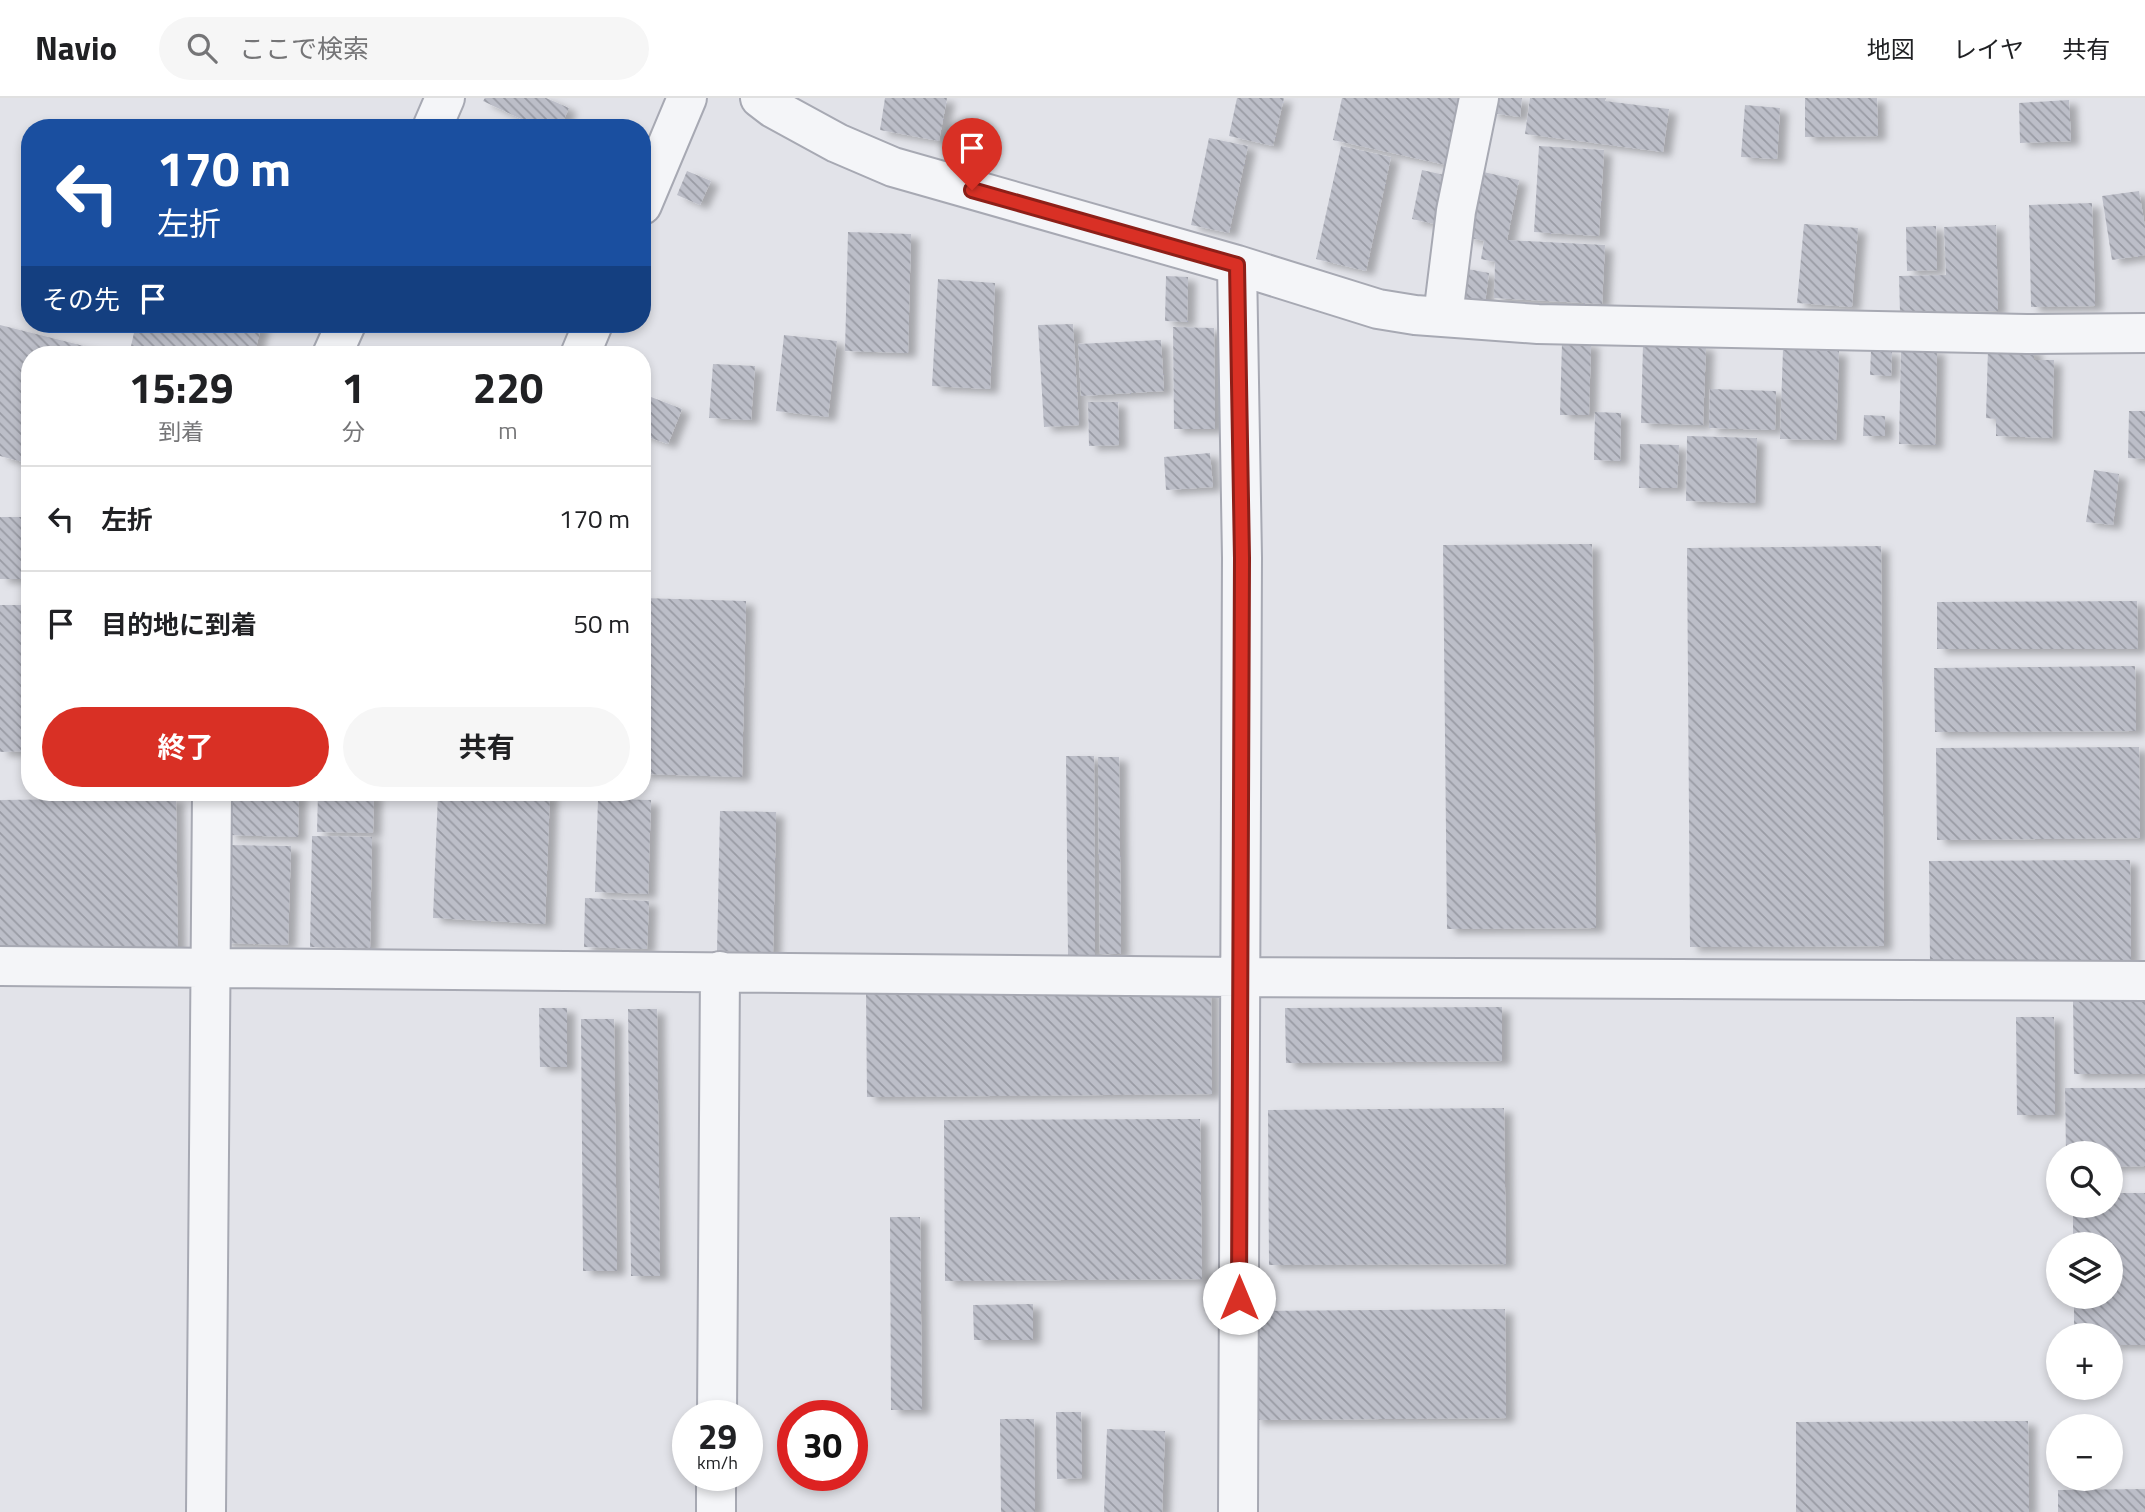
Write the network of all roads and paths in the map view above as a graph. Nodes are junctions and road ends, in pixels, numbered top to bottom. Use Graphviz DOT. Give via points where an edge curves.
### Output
graph roads {
  1 [pos="445,98"];
  2 [pos="687,98"];
  3 [pos="760,98"];
  4 [pos="1479,98"];
  5 [pos="436,119"];
  6 [pos="651,184"];
  7 [pos="1237,265"];
  8 [pos="1443,316"];
  9 [pos="2145,333"];
  10 [pos="212,801"];
  11 [pos="0,966"];
  12 [pos="211,966"];
  13 [pos="720,971"];
  14 [pos="1240,977"];
  15 [pos="2145,981"];
  16 [pos="717,1400"];
  17 [pos="716,1491"];
  18 [pos="206,1512"];
  19 [pos="716,1512"];
  20 [pos="1238,1512"];
  1 -- 5 [label="street"];
  2 -- 6 [label="street"];
  3 -- 7 [label="street" via="836,143 893,167"];
  4 -- 8 [label="street" via="1456,211"];
  7 -- 8 [label="street" via="1378,309"];
  7 -- 14 [label="street" via="1242,558"];
  8 -- 9 [label="street" via="1538,324"];
  10 -- 12 [label="street"];
  11 -- 12 [label="street"];
  12 -- 13 [label="street"];
  12 -- 18 [label="street"];
  13 -- 14 [label="street"];
  13 -- 16 [label="street"];
  14 -- 15 [label="street"];
  14 -- 20 [label="street"];
  17 -- 19 [label="street"];
}
